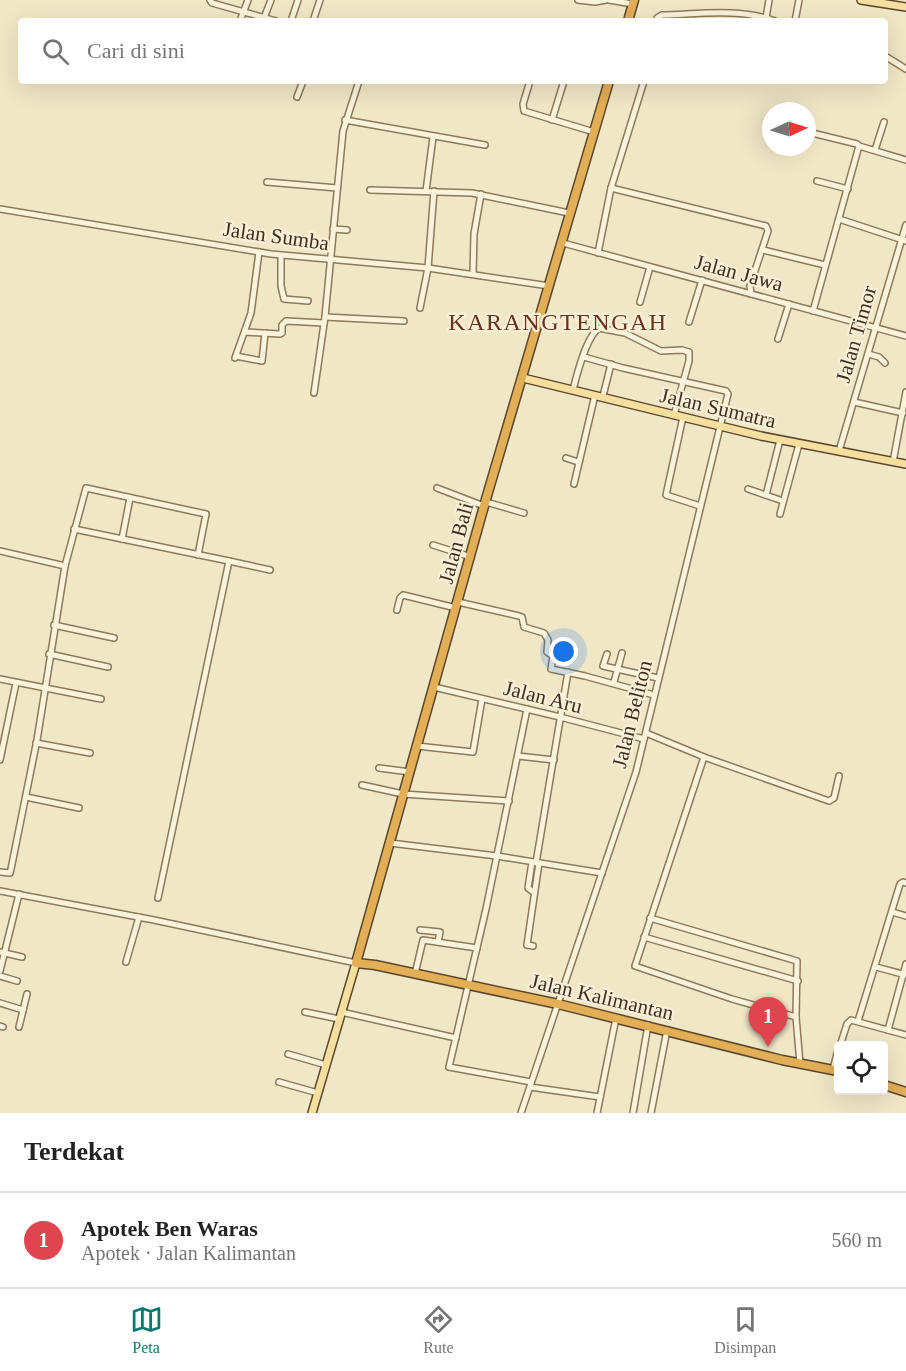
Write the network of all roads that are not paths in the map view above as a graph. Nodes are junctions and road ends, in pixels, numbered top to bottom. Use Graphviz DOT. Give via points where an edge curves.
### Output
graph roads {
  1 [pos="210,0"];
  2 [pos="248,0"];
  3 [pos="271,0"];
  4 [pos="298,0"];
  5 [pos="320,0"];
  6 [pos="578,0"];
  7 [pos="607,0"];
  8 [pos="769,0"];
  9 [pos="799,0"];
  10 [pos="861,0"];
  11 [pos="634,2"];
  12 [pos="903,4"];
  13 [pos="243,13"];
  14 [pos="767,16"];
  15 [pos="241,18"];
  16 [pos="264,18"];
  17 [pos="292,18"];
  18 [pos="314,18"];
  19 [pos="629,18"];
  20 [pos="657,18"];
  21 [pos="770,18"];
  22 [pos="796,18"];
  23 [pos="888,58"];
  24 [pos="906,69"];
  25 [pos="302,84"];
  26 [pos="358,84"];
  27 [pos="529,84"];
  28 [pos="563,84"];
  29 [pos="608,84"];
  30 [pos="643,84"];
  31 [pos="297,97"];
  32 [pos="345,120"];
  33 [pos="552,120"];
  34 [pos="884,122"];
  35 [pos="594,132"];
  36 [pos="816,134"];
  37 [pos="433,137"];
  38 [pos="485,145"];
  39 [pos="860,146"];
  40 [pos="875,150"];
  41 [pos="906,160"];
  42 [pos="817,181"];
  43 [pos="267,182"];
  44 [pos="337,188"];
  45 [pos="611,188"];
  46 [pos="848,189"];
  47 [pos="370,190"];
  48 [pos="426,191"];
  49 [pos="434,191"];
  50 [pos="481,194"];
  51 [pos="0,209"];
  52 [pos="569,213"];
  53 [pos="839,219"];
  54 [pos="906,225"];
  55 [pos="333,229"];
  56 [pos="347,230"];
  57 [pos="904,241"];
  58 [pos="563,243"];
  59 [pos="763,250"];
  60 [pos="259,252"];
  61 [pos="598,253"];
  62 [pos="281,256"];
  63 [pos="331,261"];
  64 [pos="825,265"];
  65 [pos="650,267"];
  66 [pos="428,268"];
  67 [pos="473,274"];
  68 [pos="702,280"];
  69 [pos="550,281"];
  70 [pos="751,294"];
  71 [pos="308,301"];
  72 [pos="640,303"];
  73 [pos="789,304"];
  74 [pos="420,308"];
  75 [pos="813,311"];
  76 [pos="325,320"];
  77 [pos="404,321"];
  78 [pos="689,322"];
  79 [pos="876,327"];
  80 [pos="245,332"];
  81 [pos="265,333"];
  82 [pos="906,336"];
  83 [pos="778,339"];
  84 [pos="868,354"];
  85 [pos="584,357"];
  86 [pos="885,363"];
  87 [pos="611,364"];
  88 [pos="523,378"];
  89 [pos="684,381"];
  90 [pos="573,390"];
  91 [pos="906,392"];
  92 [pos="314,393"];
  93 [pos="595,395"];
  94 [pos="603,396"];
  95 [pos="854,402"];
  96 [pos="904,411"];
  97 [pos="674,415"];
  98 [pos="683,417"];
  99 [pos="720,426"];
  100 [pos="780,440"];
  101 [pos="897,440"];
  102 [pos="906,441"];
  103 [pos="799,444"];
  104 [pos="839,451"];
  105 [pos="566,459"];
  106 [pos="578,462"];
  107 [pos="894,462"];
  108 [pos="906,464"];
  109 [pos="574,484"];
  110 [pos="437,488"];
  111 [pos="748,489"];
  112 [pos="766,495"];
  113 [pos="130,498"];
  114 [pos="783,501"];
  115 [pos="485,504"];
  116 [pos="700,506"];
  117 [pos="524,513"];
  118 [pos="780,514"];
  119 [pos="74,529"];
  120 [pos="122,539"];
  121 [pos="433,545"];
  122 [pos="0,551"];
  123 [pos="198,555"];
  124 [pos="471,557"];
  125 [pos="229,561"];
  126 [pos="65,566"];
  127 [pos="270,570"];
  128 [pos="457,605"];
  129 [pos="397,610"];
  130 [pos="54,624"];
  131 [pos="114,638"];
  132 [pos="622,653"];
  133 [pos="50,654"];
  134 [pos="607,654"];
  135 [pos="603,666"];
  136 [pos="108,667"];
  137 [pos="618,669"];
  138 [pos="568,672"];
  139 [pos="602,674"];
  140 [pos="658,678"];
  141 [pos="0,679"];
  142 [pos="16,682"];
  143 [pos="614,682"];
  144 [pos="44,687"];
  145 [pos="434,687"];
  146 [pos="654,695"];
  147 [pos="101,699"];
  148 [pos="482,699"];
  149 [pos="526,710"];
  150 [pos="560,717"];
  151 [pos="645,736"];
  152 [pos="36,743"];
  153 [pos="417,746"];
  154 [pos="90,753"];
  155 [pos="518,756"];
  156 [pos="704,757"];
  157 [pos="0,760"];
  158 [pos="554,760"];
  159 [pos="380,768"];
  160 [pos="410,772"];
  161 [pos="839,776"];
  162 [pos="362,785"];
  163 [pos="404,794"];
  164 [pos="26,797"];
  165 [pos="509,801"];
  166 [pos="79,808"];
  167 [pos="390,843"];
  168 [pos="497,856"];
  169 [pos="536,863"];
  170 [pos="0,872"];
  171 [pos="602,873"];
  172 [pos="906,883"];
  173 [pos="0,891"];
  174 [pos="532,891"];
  175 [pos="19,894"];
  176 [pos="158,898"];
  177 [pos="892,912"];
  178 [pos="906,916"];
  179 [pos="139,917"];
  180 [pos="650,918"];
  181 [pos="420,930"];
  182 [pos="644,937"];
  183 [pos="438,942"];
  184 [pos="533,946"];
  185 [pos="477,948"];
  186 [pos="2,952"];
  187 [pos="22,957"];
  188 [pos="126,962"];
  189 [pos="356,963"];
  190 [pos="906,964"];
  191 [pos="876,967"];
  192 [pos="0,971"];
  193 [pos="415,974"];
  194 [pos="904,974"];
  195 [pos="0,976"];
  196 [pos="17,981"];
  197 [pos="798,981"];
  198 [pos="467,986"];
  199 [pos="27,994"];
  200 [pos="0,1003"];
  201 [pos="558,1004"];
  202 [pos="23,1010"];
  203 [pos="305,1012"];
  204 [pos="340,1015"];
  205 [pos="796,1017"];
  206 [pos="616,1018"];
  207 [pos="858,1021"];
  208 [pos="648,1025"];
  209 [pos="19,1027"];
  210 [pos="667,1030"];
  211 [pos="888,1030"];
  212 [pos="906,1035"];
  213 [pos="456,1038"];
  214 [pos="842,1041"];
  215 [pos="288,1054"];
  216 [pos="800,1064"];
  217 [pos="326,1065"];
  218 [pos="834,1070"];
  219 [pos="279,1082"];
  220 [pos="531,1084"];
  221 [pos="888,1086"];
  222 [pos="906,1092"];
  223 [pos="318,1093"];
  224 [pos="600,1097"];
  225 [pos="312,1113"];
  226 [pos="521,1113"];
  227 [pos="597,1113"];
  228 [pos="633,1113"];
  229 [pos="651,1113"];
  1 -- 13 [label="street"];
  2 -- 13 [label="street"];
  3 -- 16 [label="street"];
  4 -- 17 [label="street"];
  5 -- 18 [label="street"];
  6 -- 7 [label="street"];
  7 -- 11 [label="street"];
  8 -- 14 [label="street"];
  9 -- 22 [label="street"];
  10 -- 12 [label="main road"];
  11 -- 19 [label="highway"];
  13 -- 15 [label="street"];
  13 -- 16 [label="street"];
  14 -- 20 [label="street" via="710,13"];
  14 -- 21 [label="street"];
  23 -- 24 [label="street"];
  25 -- 31 [label="street"];
  26 -- 32 [label="street"];
  27 -- 33 [label="street" via="524,111"];
  28 -- 33 [label="street"];
  29 -- 35 [label="highway, Jalan Bali"];
  30 -- 45 [label="street"];
  32 -- 37 [label="street"];
  32 -- 44 [label="street"];
  33 -- 35 [label="street"];
  34 -- 40 [label="street"];
  35 -- 52 [label="highway, Jalan Bali"];
  36 -- 39 [label="street"];
  37 -- 38 [label="street"];
  37 -- 48 [label="street"];
  39 -- 40 [label="street"];
  39 -- 46 [label="street"];
  40 -- 41 [label="street"];
  42 -- 46 [label="street"];
  43 -- 44 [label="street"];
  44 -- 55 [label="street"];
  45 -- 59 [label="street" via="766,226"];
  45 -- 61 [label="street"];
  46 -- 53 [label="street"];
  47 -- 48 [label="street"];
  48 -- 49 [label="street"];
  49 -- 50 [label="street"];
  49 -- 66 [label="street"];
  50 -- 52 [label="street"];
  50 -- 67 [label="street"];
  51 -- 60 [label="street, Jalan Sumba"];
  52 -- 58 [label="highway, Jalan Bali"];
  53 -- 57 [label="street"];
  53 -- 64 [label="street"];
  54 -- 57 [label="street, Jalan Timor"];
  55 -- 56 [label="street"];
  55 -- 63 [label="street"];
  57 -- 79 [label="street, Jalan Timor"];
  58 -- 61 [label="street, Jalan Jawa"];
  58 -- 69 [label="highway, Jalan Bali"];
  59 -- 64 [label="street"];
  59 -- 70 [label="street" via="750,286"];
  60 -- 62 [label="street, Jalan Sumba"];
  60 -- 80 [label="street"];
  61 -- 65 [label="street, Jalan Jawa"];
  62 -- 63 [label="street, Jalan Sumba"];
  62 -- 71 [label="street" via="284,299"];
  63 -- 66 [label="street, Jalan Sumba"];
  63 -- 76 [label="street"];
  64 -- 75 [label="street"];
  65 -- 68 [label="street, Jalan Jawa"];
  65 -- 72 [label="street"];
  66 -- 67 [label="street, Jalan Sumba"];
  66 -- 74 [label="street"];
  67 -- 69 [label="street, Jalan Sumba"];
  68 -- 70 [label="street, Jalan Jawa"];
  68 -- 78 [label="street"];
  69 -- 88 [label="highway, Jalan Bali"];
  70 -- 73 [label="street, Jalan Jawa"];
  73 -- 75 [label="street, Jalan Jawa"];
  73 -- 83 [label="street"];
  75 -- 79 [label="street, Jalan Jawa"];
  76 -- 77 [label="street"];
  76 -- 81 [label="street" via="286,321 282,333"];
  76 -- 92 [label="street"];
  79 -- 82 [label="street, Jalan Jawa"];
  79 -- 84 [label="street, Jalan Timor"];
  80 -- 81 [label="street"];
  80 -- 81 [label="street" via="235,357 262,361"];
  84 -- 86 [label="street"];
  84 -- 95 [label="street, Jalan Timor"];
  85 -- 87 [label="street"];
  85 -- 89 [label="street" via="597,329 625,333 661,351 689,352"];
  85 -- 90 [label="street"];
  87 -- 89 [label="street"];
  87 -- 94 [label="street"];
  88 -- 90 [label="main road, Jalan Sumatra"];
  88 -- 115 [label="highway, Jalan Bali"];
  89 -- 97 [label="street"];
  89 -- 99 [label="street, Jalan Beliton" via="728,392"];
  90 -- 93 [label="main road, Jalan Sumatra"];
  91 -- 96 [label="street"];
  93 -- 94 [label="main road, Jalan Sumatra"];
  93 -- 106 [label="street"];
  94 -- 97 [label="main road, Jalan Sumatra"];
  95 -- 96 [label="street"];
  95 -- 104 [label="street, Jalan Timor"];
  96 -- 101 [label="street"];
  97 -- 98 [label="main road, Jalan Sumatra"];
  98 -- 99 [label="main road, Jalan Sumatra"];
  98 -- 116 [label="street" via="666,495"];
  99 -- 100 [label="main road, Jalan Sumatra"];
  99 -- 116 [label="street, Jalan Beliton"];
  100 -- 103 [label="main road, Jalan Sumatra"];
  100 -- 112 [label="street"];
  101 -- 102 [label="street"];
  101 -- 107 [label="street"];
  103 -- 104 [label="main road, Jalan Sumatra"];
  103 -- 114 [label="street"];
  104 -- 107 [label="main road, Jalan Sumatra"];
  105 -- 106 [label="street"];
  106 -- 109 [label="street"];
  107 -- 108 [label="main road, Jalan Sumatra"];
  110 -- 115 [label="street"];
  111 -- 112 [label="street"];
  112 -- 114 [label="street"];
  113 -- 119 [label="street" via="86,488"];
  113 -- 120 [label="street"];
  113 -- 123 [label="street" via="206,514"];
  114 -- 118 [label="street"];
  115 -- 117 [label="street"];
  115 -- 124 [label="highway, Jalan Bali"];
  116 -- 140 [label="street, Jalan Beliton"];
  119 -- 120 [label="street"];
  119 -- 126 [label="street"];
  120 -- 123 [label="street"];
  121 -- 124 [label="street"];
  122 -- 126 [label="street"];
  123 -- 125 [label="street"];
  124 -- 128 [label="highway, Jalan Bali"];
  125 -- 127 [label="street"];
  125 -- 176 [label="street"];
  126 -- 130 [label="street"];
  128 -- 129 [label="street" via="403,595"];
  128 -- 138 [label="street" via="522,617 524,627 546,636 547,650 553,656 551,669"];
  128 -- 145 [label="highway, Jalan Bali"];
  130 -- 131 [label="street"];
  130 -- 133 [label="street"];
  132 -- 137 [label="street"];
  133 -- 136 [label="street"];
  133 -- 144 [label="street"];
  134 -- 135 [label="street"];
  135 -- 137 [label="street"];
  135 -- 139 [label="street"];
  137 -- 140 [label="street"];
  137 -- 143 [label="street"];
  138 -- 146 [label="street"];
  138 -- 150 [label="street"];
  140 -- 146 [label="street, Jalan Beliton"];
  141 -- 142 [label="street"];
  142 -- 144 [label="street"];
  142 -- 157 [label="street"];
  144 -- 147 [label="street"];
  144 -- 152 [label="street"];
  145 -- 148 [label="street, Jalan Aru"];
  145 -- 153 [label="highway, Jalan Bali"];
  146 -- 151 [label="street, Jalan Beliton"];
  148 -- 149 [label="street, Jalan Aru"];
  148 -- 153 [label="street" via="473,752"];
  149 -- 150 [label="street, Jalan Aru"];
  149 -- 155 [label="street"];
  150 -- 151 [label="street, Jalan Aru"];
  150 -- 158 [label="street"];
  151 -- 156 [label="street, Jalan Aru"];
  151 -- 171 [label="street, Jalan Beliton"];
  152 -- 154 [label="street"];
  152 -- 164 [label="street"];
  153 -- 160 [label="highway, Jalan Bali"];
  155 -- 158 [label="street"];
  155 -- 165 [label="street"];
  156 -- 161 [label="street, Jalan Aru" via="829,801 834,798"];
  156 -- 180 [label="street"];
  158 -- 169 [label="street"];
  159 -- 160 [label="street"];
  160 -- 163 [label="highway, Jalan Bali"];
  162 -- 163 [label="street"];
  163 -- 165 [label="street"];
  163 -- 167 [label="highway, Jalan Bali"];
  164 -- 166 [label="street"];
  164 -- 170 [label="street" via="10,873"];
  165 -- 168 [label="street"];
  167 -- 168 [label="street"];
  167 -- 189 [label="highway, Jalan Bali"];
  168 -- 169 [label="street"];
  168 -- 185 [label="street"];
  169 -- 171 [label="street"];
  169 -- 174 [label="street" via="528,888"];
  169 -- 184 [label="street" via="527,945"];
  171 -- 201 [label="street, Jalan Beliton"];
  172 -- 177 [label="street" via="900,884"];
  173 -- 175 [label="street"];
  175 -- 179 [label="street"];
  175 -- 186 [label="street"];
  177 -- 178 [label="street"];
  177 -- 191 [label="street"];
  179 -- 188 [label="street"];
  179 -- 189 [label="street"];
  180 -- 182 [label="street"];
  180 -- 197 [label="street" via="795,959"];
  181 -- 183 [label="street" via="440,932"];
  182 -- 197 [label="street"];
  182 -- 205 [label="street" via="636,967"];
  183 -- 185 [label="street"];
  183 -- 193 [label="street" via="423,940"];
  185 -- 198 [label="street"];
  186 -- 187 [label="street"];
  186 -- 192 [label="street"];
  189 -- 193 [label="highway, Jalan Kalimantan"];
  189 -- 204 [label="main road, Jalan Bali"];
  190 -- 194 [label="street"];
  191 -- 194 [label="street"];
  191 -- 207 [label="street"];
  193 -- 198 [label="highway, Jalan Kalimantan"];
  194 -- 211 [label="street"];
  195 -- 196 [label="street"];
  197 -- 205 [label="street"];
  198 -- 201 [label="highway, Jalan Kalimantan"];
  198 -- 213 [label="street"];
  199 -- 202 [label="street"];
  200 -- 202 [label="street"];
  201 -- 206 [label="highway, Jalan Kalimantan"];
  201 -- 220 [label="street, Jalan Beliton"];
  202 -- 209 [label="street"];
  203 -- 204 [label="street"];
  204 -- 213 [label="street"];
  204 -- 217 [label="main road, Jalan Bali"];
  205 -- 216 [label="street"];
  206 -- 208 [label="highway, Jalan Kalimantan"];
  206 -- 224 [label="street"];
  207 -- 211 [label="street"];
  207 -- 214 [label="street" via="849,1021"];
  208 -- 210 [label="highway, Jalan Kalimantan"];
  208 -- 228 [label="street"];
  210 -- 216 [label="highway, Jalan Kalimantan"];
  210 -- 229 [label="street"];
  211 -- 212 [label="street"];
  213 -- 220 [label="street" via="449,1067"];
  215 -- 217 [label="street"];
  216 -- 218 [label="highway, Jalan Kalimantan"];
  217 -- 223 [label="main road, Jalan Bali"];
  219 -- 223 [label="street"];
  220 -- 224 [label="street"];
  220 -- 226 [label="street, Jalan Beliton"];
  221 -- 222 [label="highway"];
  223 -- 225 [label="main road, Jalan Bali"];
  224 -- 227 [label="street"];
}
